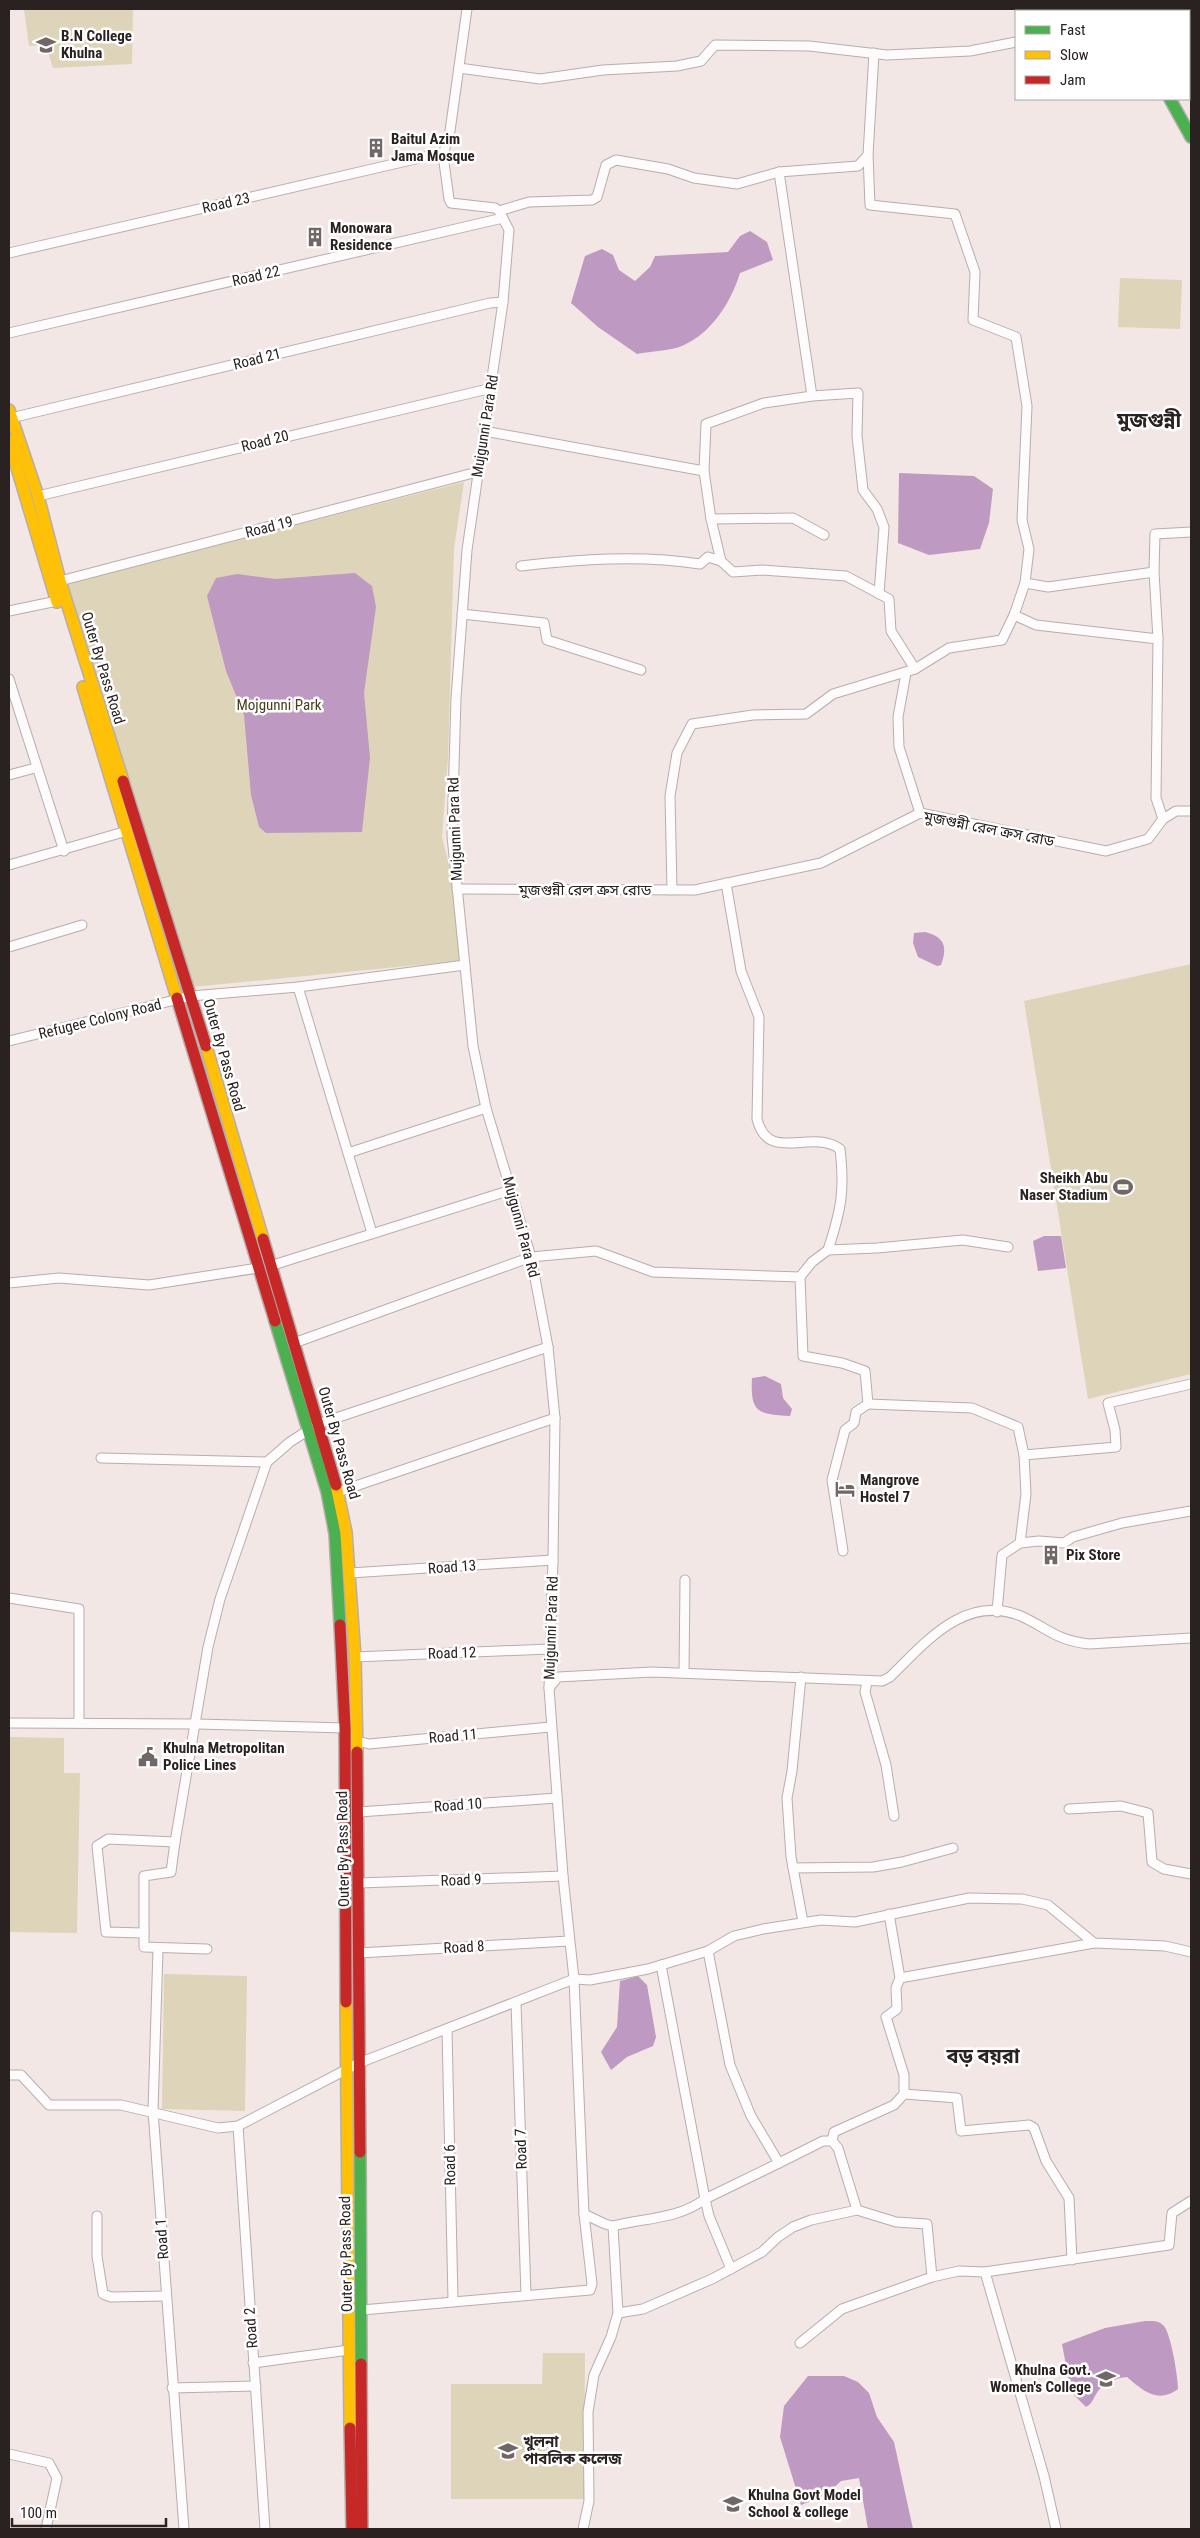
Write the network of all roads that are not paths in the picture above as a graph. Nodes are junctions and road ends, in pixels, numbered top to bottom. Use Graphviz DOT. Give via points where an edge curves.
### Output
graph roads {
  1 [pos="467,9"];
  2 [pos="1015,42"];
  3 [pos="874,53"];
  4 [pos="459,68"];
  5 [pos="1171,100"];
  6 [pos="1191,138"];
  7 [pos="443,155"];
  8 [pos="868,155"];
  9 [pos="780,172"];
  10 [pos="501,215"];
  11 [pos="9,253"];
  12 [pos="503,302"];
  13 [pos="9,333"];
  14 [pos="492,388"];
  15 [pos="812,396"];
  16 [pos="10,414"];
  17 [pos="484,430"];
  18 [pos="9,441"];
  19 [pos="704,471"];
  20 [pos="477,472"];
  21 [pos="38,496"];
  22 [pos="711,519"];
  23 [pos="1191,532"];
  24 [pos="824,535"];
  25 [pos="721,561"];
  26 [pos="521,566"];
  27 [pos="1154,572"];
  28 [pos="60,581"];
  29 [pos="1025,582"];
  30 [pos="879,594"];
  31 [pos="57,601"];
  32 [pos="9,612"];
  33 [pos="462,614"];
  34 [pos="1014,615"];
  35 [pos="1158,639"];
  36 [pos="641,670"];
  37 [pos="915,670"];
  38 [pos="906,672"];
  39 [pos="9,679"];
  40 [pos="11,695"];
  41 [pos="35,768"];
  42 [pos="9,775"];
  43 [pos="1191,811"];
  44 [pos="920,814"];
  45 [pos="1163,819"];
  46 [pos="127,831"];
  47 [pos="64,851"];
  48 [pos="9,865"];
  49 [pos="726,883"];
  50 [pos="457,889"];
  51 [pos="672,890"];
  52 [pos="82,926"];
  53 [pos="9,947"];
  54 [pos="465,965"];
  55 [pos="298,987"];
  56 [pos="191,996"];
  57 [pos="179,1000"];
  58 [pos="9,1041"];
  59 [pos="486,1108"];
  60 [pos="348,1153"];
  61 [pos="512,1190"];
  62 [pos="372,1233"];
  63 [pos="1008,1246"];
  64 [pos="828,1250"];
  65 [pos="531,1258"];
  66 [pos="270,1266"];
  67 [pos="258,1268"];
  68 [pos="800,1277"];
  69 [pos="9,1283"];
  70 [pos="294,1343"];
  71 [pos="548,1347"];
  72 [pos="1191,1384"];
  73 [pos="868,1404"];
  74 [pos="555,1418"];
  75 [pos="313,1427"];
  76 [pos="1024,1455"];
  77 [pos="101,1458"];
  78 [pos="267,1462"];
  79 [pos="338,1492"];
  80 [pos="1191,1511"];
  81 [pos="1020,1543"];
  82 [pos="843,1551"];
  83 [pos="554,1560"];
  84 [pos="350,1573"];
  85 [pos="685,1580"];
  86 [pos="9,1598"];
  87 [pos="997,1612"];
  88 [pos="1191,1638"];
  89 [pos="549,1649"];
  90 [pos="355,1657"];
  91 [pos="684,1673"];
  92 [pos="801,1677"];
  93 [pos="867,1682"];
  94 [pos="548,1688"];
  95 [pos="9,1723"];
  96 [pos="79,1723"];
  97 [pos="196,1724"];
  98 [pos="550,1727"];
  99 [pos="345,1728"];
  100 [pos="357,1741"];
  101 [pos="557,1798"];
  102 [pos="1069,1809"];
  103 [pos="358,1812"];
  104 [pos="894,1816"];
  105 [pos="175,1842"];
  106 [pos="952,1848"];
  107 [pos="793,1868"];
  108 [pos="1191,1874"];
  109 [pos="563,1876"];
  110 [pos="359,1883"];
  111 [pos="889,1914"];
  112 [pos="803,1922"];
  113 [pos="144,1933"];
  114 [pos="568,1941"];
  115 [pos="1094,1943"];
  116 [pos="158,1949"];
  117 [pos="207,1949"];
  118 [pos="708,1951"];
  119 [pos="1191,1952"];
  120 [pos="359,1953"];
  121 [pos="661,1965"];
  122 [pos="574,1978"];
  123 [pos="900,1978"];
  124 [pos="516,2002"];
  125 [pos="447,2030"];
  126 [pos="359,2063"];
  127 [pos="346,2070"];
  128 [pos="9,2075"];
  129 [pos="904,2094"];
  130 [pos="153,2111"];
  131 [pos="238,2126"];
  132 [pos="832,2141"];
  133 [pos="779,2163"];
  134 [pos="704,2199"];
  135 [pos="1191,2201"];
  136 [pos="857,2210"];
  137 [pos="584,2214"];
  138 [pos="97,2216"];
  139 [pos="613,2226"];
  140 [pos="1072,2260"];
  141 [pos="731,2269"];
  142 [pos="986,2272"];
  143 [pos="932,2277"];
  144 [pos="526,2295"];
  145 [pos="166,2296"];
  146 [pos="453,2300"];
  147 [pos="362,2310"];
  148 [pos="618,2313"];
  149 [pos="800,2343"];
  150 [pos="349,2350"];
  151 [pos="253,2363"];
  152 [pos="256,2386"];
  153 [pos="172,2388"];
  154 [pos="9,2454"];
  155 [pos="46,2529"];
  156 [pos="184,2529"];
  157 [pos="265,2529"];
  158 [pos="352,2529"];
  159 [pos="362,2529"];
  160 [pos="583,2529"];
  161 [pos="1056,2529"];
  1 -- 4 [label="street"];
  2 -- 3 [label="street" via="970,51"];
  3 -- 4 [label="street" via="809,46 715,45 701,61 677,66 603,70 540,79"];
  3 -- 8 [label="street"];
  4 -- 7 [label="street" via="450,131"];
  5 -- 6 [label="main road"];
  7 -- 10 [label="street" via="451,203 495,208"];
  7 -- 11 [label="street, Road 23"];
  8 -- 9 [label="street" via="858,166"];
  8 -- 29 [label="street" via="870,205 955,214 975,272 973,320 1016,337 1027,406 1022,520 1029,549"];
  9 -- 10 [label="street, Road 22" via="738,184 694,178 668,169 616,160 606,165 597,197 592,200 529,202"];
  9 -- 15 [label="street"];
  10 -- 12 [label="street, Mujgunni Para Rd" via="509,230"];
  10 -- 13 [label="street, Road 22"];
  12 -- 14 [label="street, Mujgunni Para Rd"];
  12 -- 16 [label="street, Road 21"];
  14 -- 17 [label="street, Mujgunni Para Rd"];
  14 -- 21 [label="street, Road 20"];
  15 -- 19 [label="street" via="764,403 706,424"];
  15 -- 30 [label="street" via="858,393 857,436 863,490 877,509 884,527"];
  16 -- 21 [label="main road, Outer By Pass Road"];
  17 -- 19 [label="street"];
  17 -- 20 [label="street, Mujgunni Para Rd"];
  18 -- 31 [label="main road, Outer By Pass Road"];
  19 -- 22 [label="street"];
  20 -- 28 [label="street, Road 19"];
  20 -- 33 [label="street, Mujgunni Para Rd"];
  21 -- 28 [label="main road, Outer By Pass Road"];
  22 -- 24 [label="street" via="793,518"];
  22 -- 25 [label="street"];
  23 -- 27 [label="street" via="1155,534"];
  25 -- 26 [label="street" via="708,557 700,564 647,559"];
  25 -- 30 [label="street" via="733,572 762,570 846,576"];
  27 -- 29 [label="street" via="1048,587"];
  27 -- 35 [label="street"];
  28 -- 56 [label="main road, Outer By Pass Road"];
  29 -- 34 [label="street"];
  30 -- 37 [label="street" via="889,599 891,631"];
  31 -- 32 [label="street"];
  31 -- 46 [label="main road, Outer By Pass Road"];
  33 -- 36 [label="street" via="544,623 547,640"];
  33 -- 50 [label="street, Mujgunni Para Rd" via="452,800"];
  34 -- 35 [label="street" via="1036,625"];
  34 -- 37 [label="street" via="1002,640 949,648"];
  35 -- 45 [label="street" via="1156,798"];
  37 -- 38 [label="street"];
  38 -- 44 [label="street" via="898,717 899,747"];
  38 -- 51 [label="street" via="833,694 806,714 753,715 692,724 678,753 670,796"];
  39 -- 40 [label="street"];
  40 -- 41 [label="street"];
  41 -- 42 [label="street"];
  41 -- 47 [label="street"];
  43 -- 45 [label="street" via="1176,811"];
  44 -- 45 [label="street, মুজগুন্নী রেল ক্রস রোড" via="1106,851 1148,839"];
  44 -- 49 [label="street, মুজগুন্নী রেল ক্রস রোড" via="821,863"];
  46 -- 47 [label="street"];
  46 -- 57 [label="main road, Outer By Pass Road"];
  47 -- 48 [label="street"];
  49 -- 51 [label="street, মুজগুন্নী রেল ক্রস রোড" via="695,890"];
  49 -- 64 [label="street" via="742,971 759,1017 757,1119 760,1130 766,1138 778,1143 818,1141 840,1149 843,1200"];
  50 -- 51 [label="street, মুজগুন্নী রেল ক্রস রোড"];
  50 -- 54 [label="street, Mujgunni Para Rd"];
  52 -- 53 [label="street"];
  54 -- 55 [label="street, Refugee Colony Road"];
  54 -- 59 [label="street, Mujgunni Para Rd" via="473,1046"];
  55 -- 56 [label="street, Refugee Colony Road"];
  55 -- 60 [label="street"];
  56 -- 57 [label="street, Refugee Colony Road"];
  56 -- 66 [label="main road, Outer By Pass Road"];
  57 -- 58 [label="street, Refugee Colony Road"];
  57 -- 67 [label="main road, Outer By Pass Road"];
  59 -- 60 [label="street"];
  59 -- 61 [label="street, Mujgunni Para Rd"];
  60 -- 62 [label="street"];
  61 -- 62 [label="street"];
  61 -- 65 [label="street, Mujgunni Para Rd"];
  62 -- 66 [label="street"];
  63 -- 64 [label="street" via="963,1240"];
  64 -- 68 [label="street"];
  65 -- 68 [label="street" via="596,1251 653,1272"];
  65 -- 70 [label="street"];
  65 -- 71 [label="street, Mujgunni Para Rd"];
  66 -- 70 [label="main road, Outer By Pass Road"];
  67 -- 69 [label="street" via="149,1285 60,1278"];
  67 -- 75 [label="main road, Outer By Pass Road"];
  68 -- 73 [label="street" via="802,1356 842,1362 865,1371"];
  70 -- 75 [label="main road, Outer By Pass Road"];
  71 -- 74 [label="street, Mujgunni Para Rd"];
  71 -- 75 [label="street"];
  72 -- 76 [label="street" via="1108,1403 1116,1448"];
  73 -- 76 [label="street" via="972,1408 1018,1427"];
  73 -- 82 [label="street" via="856,1412 854,1423 845,1430 832,1480"];
  74 -- 79 [label="street"];
  74 -- 83 [label="street, Mujgunni Para Rd"];
  75 -- 78 [label="street"];
  75 -- 79 [label="main road, Outer By Pass Road"];
  75 -- 99 [label="main road, Outer By Pass Road" via="335,1534"];
  76 -- 81 [label="street" via="1026,1494"];
  77 -- 78 [label="street"];
  78 -- 97 [label="street" via="218,1609 208,1647"];
  79 -- 84 [label="main road, Outer By Pass Road"];
  80 -- 81 [label="street" via="1122,1523 1073,1537 1064,1543"];
  81 -- 87 [label="street" via="1002,1555"];
  83 -- 84 [label="street, Road 13"];
  83 -- 89 [label="street, Mujgunni Para Rd"];
  84 -- 90 [label="main road, Outer By Pass Road"];
  85 -- 91 [label="street"];
  86 -- 96 [label="street" via="79,1609"];
  87 -- 88 [label="street" via="1023,1617 1057,1637 1089,1644"];
  87 -- 93 [label="street" via="962,1616 936,1633 890,1677"];
  89 -- 90 [label="street, Road 12"];
  89 -- 94 [label="street, Mujgunni Para Rd"];
  90 -- 100 [label="main road, Outer By Pass Road"];
  91 -- 92 [label="street"];
  91 -- 94 [label="street" via="558,1677"];
  92 -- 93 [label="street"];
  92 -- 107 [label="street" via="787,1798"];
  93 -- 104 [label="street" via="865,1692 886,1765"];
  94 -- 98 [label="street, Mujgunni Para Rd"];
  95 -- 96 [label="street"];
  96 -- 97 [label="street"];
  97 -- 99 [label="street"];
  97 -- 105 [label="street"];
  98 -- 100 [label="street, Road 11" via="369,1744"];
  98 -- 101 [label="street, Mujgunni Para Rd"];
  99 -- 127 [label="main road, Outer By Pass Road"];
  100 -- 103 [label="main road, Outer By Pass Road"];
  101 -- 103 [label="street, Road 10"];
  101 -- 109 [label="street, Mujgunni Para Rd"];
  102 -- 108 [label="street" via="1121,1806 1148,1813 1152,1862 1164,1869"];
  103 -- 110 [label="main road, Outer By Pass Road"];
  105 -- 113 [label="street" via="171,1872 144,1876"];
  105 -- 113 [label="street" via="108,1839 97,1846 106,1932"];
  106 -- 107 [label="street" via="902,1862 873,1866"];
  107 -- 112 [label="street"];
  109 -- 110 [label="street, Road 9"];
  109 -- 114 [label="street, Mujgunni Para Rd"];
  110 -- 120 [label="main road, Outer By Pass Road"];
  111 -- 112 [label="street" via="855,1922"];
  111 -- 115 [label="street" via="969,1898 1022,1898 1048,1905"];
  111 -- 123 [label="street"];
  112 -- 118 [label="street" via="734,1936"];
  113 -- 116 [label="street" via="144,1947"];
  114 -- 120 [label="street, Road 8"];
  114 -- 122 [label="street, Mujgunni Para Rd"];
  115 -- 119 [label="street" via="1165,1946"];
  115 -- 123 [label="street"];
  116 -- 117 [label="street"];
  116 -- 130 [label="street, Road 1"];
  118 -- 121 [label="street"];
  118 -- 133 [label="street" via="730,2065 751,2116"];
  120 -- 126 [label="main road, Outer By Pass Road"];
  121 -- 122 [label="street" via="590,1980"];
  121 -- 134 [label="street"];
  122 -- 124 [label="street"];
  122 -- 137 [label="street, Mujgunni Para Rd"];
  123 -- 129 [label="street" via="896,1988 897,2009 886,2017 904,2075"];
  124 -- 125 [label="street"];
  124 -- 144 [label="street, Road 7"];
  125 -- 126 [label="street"];
  125 -- 146 [label="street, Road 6"];
  126 -- 127 [label="street"];
  126 -- 147 [label="main road, Outer By Pass Road"];
  127 -- 131 [label="street"];
  127 -- 150 [label="main road, Outer By Pass Road"];
  128 -- 130 [label="street" via="21,2075 49,2105 121,2105"];
  129 -- 132 [label="street" via="894,2105 834,2132"];
  129 -- 140 [label="street" via="958,2098 961,2131 968,2133 1029,2125 1034,2128 1046,2162 1069,2198"];
  130 -- 131 [label="street" via="195,2124 218,2128"];
  130 -- 145 [label="street, Road 1"];
  131 -- 151 [label="street, Road 2"];
  132 -- 133 [label="street" via="823,2142"];
  132 -- 136 [label="street" via="838,2148"];
  133 -- 134 [label="street"];
  134 -- 139 [label="street" via="695,2206 668,2215"];
  134 -- 141 [label="street"];
  135 -- 140 [label="street" via="1172,2212 1169,2245"];
  136 -- 141 [label="street" via="793,2227 762,2252"];
  136 -- 143 [label="street" via="896,2222 927,2224"];
  137 -- 139 [label="street"];
  137 -- 144 [label="street, Mujgunni Para Rd" via="590,2290"];
  138 -- 145 [label="street" via="97,2256 102,2294"];
  139 -- 148 [label="street"];
  140 -- 142 [label="street"];
  141 -- 148 [label="street" via="643,2309"];
  142 -- 143 [label="street" via="959,2271"];
  142 -- 161 [label="street"];
  143 -- 149 [label="street" via="842,2310"];
  144 -- 146 [label="street"];
  145 -- 153 [label="street, Road 1"];
  146 -- 147 [label="street"];
  147 -- 159 [label="main road, Outer By Pass Road"];
  148 -- 160 [label="street" via="594,2374 588,2412 588,2501"];
  150 -- 151 [label="street"];
  150 -- 158 [label="main road, Outer By Pass Road"];
  151 -- 152 [label="street, Road 2"];
  152 -- 153 [label="street"];
  152 -- 157 [label="street, Road 2"];
  153 -- 156 [label="street, Road 1"];
  154 -- 155 [label="street" via="49,2463 57,2478"];
}
